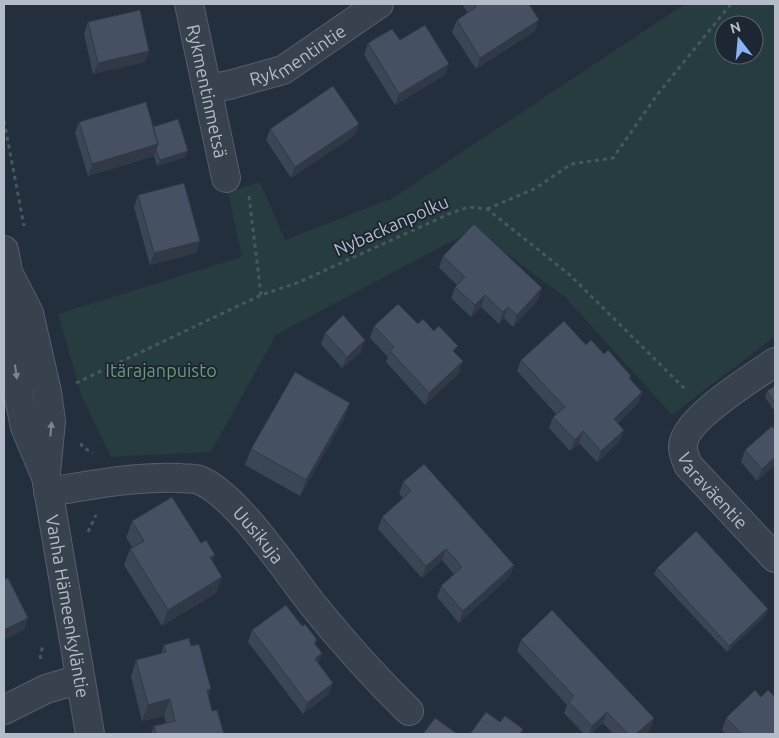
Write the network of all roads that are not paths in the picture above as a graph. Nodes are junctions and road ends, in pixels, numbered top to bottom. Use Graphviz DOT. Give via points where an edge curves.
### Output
graph roads {
  1 [pos="189,4"];
  2 [pos="379,4"];
  3 [pos="207,89"];
  4 [pos="237,185"];
  5 [pos="6,260"];
  6 [pos="775,362"];
  7 [pos="47,485"];
  8 [pos="775,558"];
  9 [pos="80,679"];
  10 [pos="4,710"];
  11 [pos="409,711"];
  12 [pos="90,734"];
  1 -- 3 [label="street, Rykmentinmetsä"];
  2 -- 3 [label="street, Rykmentintie" via="283,70"];
  3 -- 4 [label="street, Rykmentinmetsä"];
  5 -- 7 [label="street, Vanha Hämeenkyläntie" via="29,313 47,392 52,421"];
  6 -- 8 [label="street, Varaväentie" via="707,410 692,426 683,446 688,466"];
  7 -- 9 [label="street, Vanha Hämeenkyläntie"];
  7 -- 11 [label="street, Uusikuja" via="162,477 198,479 224,496 256,531 379,683"];
  9 -- 10 [label="street" via="46,689"];
  9 -- 12 [label="street, Vanha Hämeenkyläntie"];
}
